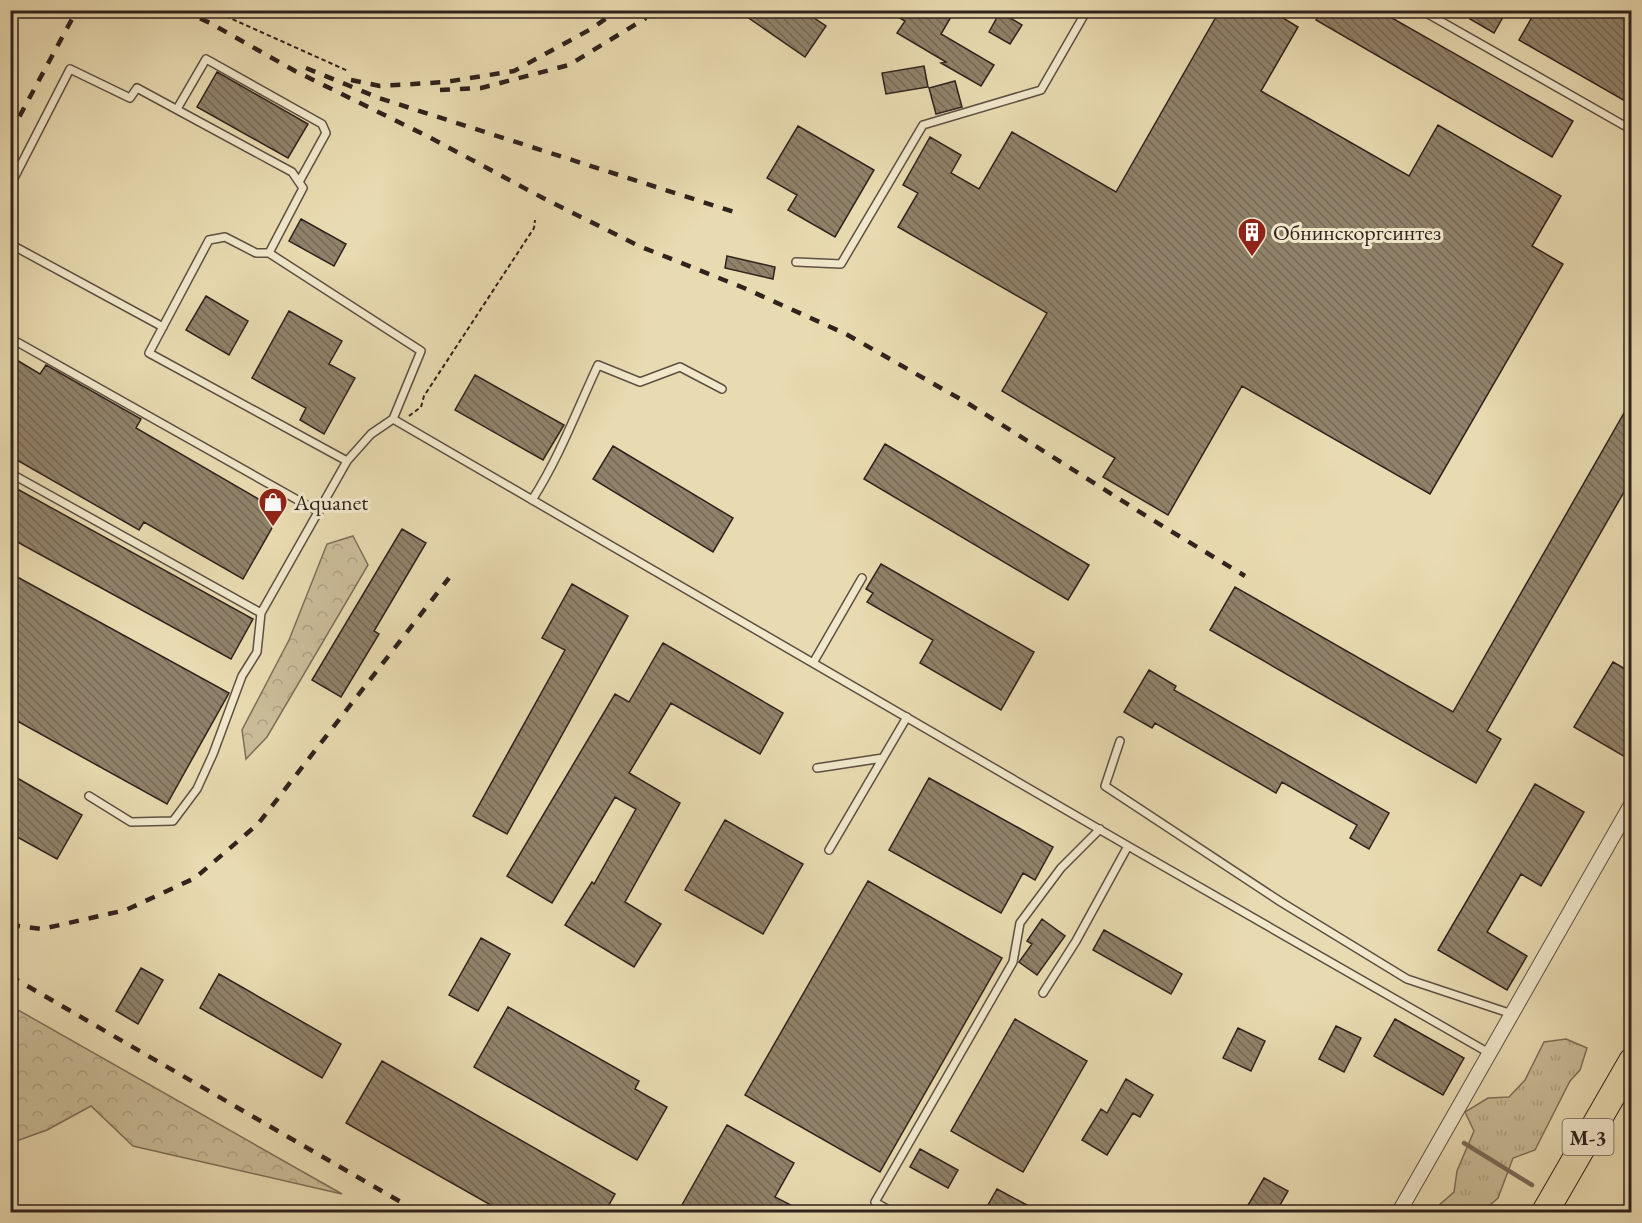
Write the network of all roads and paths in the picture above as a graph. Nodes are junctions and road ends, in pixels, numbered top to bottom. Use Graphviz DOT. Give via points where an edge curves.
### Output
graph roads {
  1 [pos="212,10"];
  2 [pos="1076,10"];
  3 [pos="1420,10"];
  4 [pos="1085,13"];
  5 [pos="348,71"];
  6 [pos="177,109"];
  7 [pos="1632,130"];
  8 [pos="299,182"];
  9 [pos="10,186"];
  10 [pos="535,220"];
  11 [pos="10,244"];
  12 [pos="269,253"];
  13 [pos="796,262"];
  14 [pos="163,327"];
  15 [pos="10,338"];
  16 [pos="722,389"];
  17 [pos="396,421"];
  18 [pos="347,461"];
  19 [pos="10,473"];
  20 [pos="532,500"];
  21 [pos="319,512"];
  22 [pos="861,578"];
  23 [pos="261,613"];
  24 [pos="813,663"];
  25 [pos="907,717"];
  26 [pos="1120,741"];
  27 [pos="883,758"];
  28 [pos="817,768"];
  29 [pos="89,796"];
  30 [pos="1632,803"];
  31 [pos="1100,829"];
  32 [pos="1128,846"];
  33 [pos="829,850"];
  34 [pos="1043,993"];
  35 [pos="1512,1014"];
  36 [pos="1489,1053"];
  37 [pos="1632,1061"];
  38 [pos="892,1212"];
  39 [pos="1399,1212"];
  40 [pos="1545,1212"];
  1 -- 5 [label="path"];
  2 -- 4 [label="lane"];
  3 -- 7 [label="lane"];
  4 -- 13 [label="lane" via="1041,90 923,125 841,264"];
  6 -- 8 [label="lane" via="292,172"];
  6 -- 8 [label="lane" via="206,59 322,124 326,133"];
  6 -- 9 [label="lane" via="137,88 130,98 70,69"];
  8 -- 12 [label="lane" via="303,188"];
  10 -- 17 [label="path" via="534,228 424,396 421,407"];
  11 -- 14 [label="lane"];
  12 -- 14 [label="lane" via="256,254 225,237 209,240"];
  12 -- 17 [label="lane" via="421,351"];
  14 -- 18 [label="lane" via="149,353"];
  15 -- 21 [label="lane"];
  16 -- 20 [label="lane" via="680,367 640,382 598,365 551,471"];
  17 -- 18 [label="lane" via="371,434"];
  17 -- 20 [label="lane"];
  18 -- 21 [label="lane"];
  19 -- 23 [label="lane"];
  20 -- 24 [label="lane"];
  21 -- 23 [label="lane"];
  22 -- 24 [label="lane"];
  23 -- 29 [label="lane" via="257,652 242,676 197,789 173,821 131,822"];
  24 -- 25 [label="lane"];
  25 -- 27 [label="lane"];
  25 -- 31 [label="lane"];
  26 -- 35 [label="lane" via="1105,786 1407,979"];
  27 -- 28 [label="lane"];
  27 -- 33 [label="lane"];
  30 -- 35 [label="street"];
  31 -- 32 [label="lane"];
  31 -- 38 [label="lane" via="1061,868 1020,923 1012,962 875,1202"];
  32 -- 34 [label="lane"];
  32 -- 36 [label="lane"];
  35 -- 36 [label="street"];
  36 -- 39 [label="street"];
  37 -- 40 [label="highway, М-3"];
}
